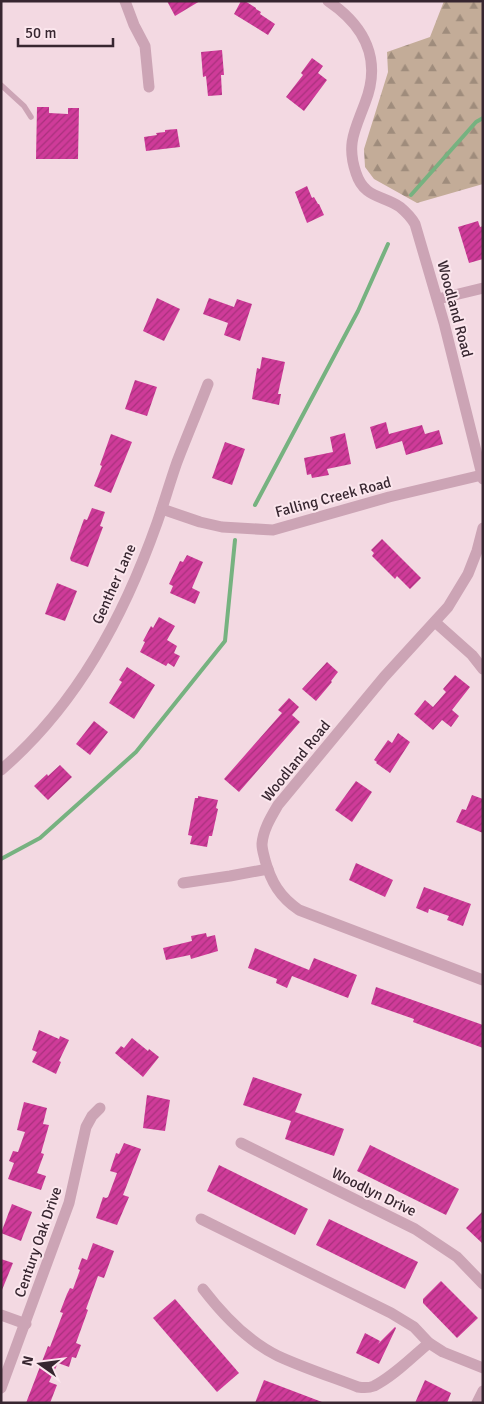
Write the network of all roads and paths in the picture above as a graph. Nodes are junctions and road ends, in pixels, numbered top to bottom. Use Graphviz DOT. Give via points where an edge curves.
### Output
graph roads {
  1 [pos="125,1"];
  2 [pos="328,1"];
  3 [pos="1,85"];
  4 [pos="149,87"];
  5 [pos="31,117"];
  6 [pos="483,288"];
  7 [pos="438,299"];
  8 [pos="208,384"];
  9 [pos="482,475"];
  10 [pos="483,479"];
  11 [pos="162,509"];
  12 [pos="483,528"];
  13 [pos="435,622"];
  14 [pos="483,669"];
  15 [pos="1,770"];
  16 [pos="268,869"];
  17 [pos="183,882"];
  18 [pos="483,980"];
  19 [pos="100,1108"];
  20 [pos="241,1143"];
  21 [pos="201,1219"];
  22 [pos="483,1284"];
  23 [pos="203,1289"];
  24 [pos="1,1315"];
  25 [pos="26,1324"];
  26 [pos="429,1343"];
  27 [pos="483,1368"];
  28 [pos="1,1388"];
  29 [pos="483,1392"];
  30 [pos="476,1403"];
  1 -- 4 [label="street" via="145,46"];
  2 -- 7 [label="street, Woodland Road" via="354,24 373,66 366,103 353,133 356,175 371,194 399,207 415,224"];
  3 -- 5 [label="lane"];
  6 -- 7 [label="street"];
  7 -- 9 [label="street, Woodland Road"];
  8 -- 11 [label="street, Genther Lane"];
  9 -- 10 [label="street, Woodland Road"];
  9 -- 11 [label="street, Falling Creek Road" via="273,530 222,527"];
  11 -- 15 [label="street, Genther Lane" via="111,630 81,682 41,730"];
  12 -- 13 [label="street, Woodland Road" via="468,574"];
  13 -- 14 [label="street"];
  13 -- 16 [label="street, Woodland Road" via="384,677 278,805 262,844"];
  16 -- 17 [label="street"];
  16 -- 18 [label="street, Woodland Road" via="279,893 299,910"];
  19 -- 25 [label="street, Century Oak Drive" via="86,1127 70,1203"];
  20 -- 22 [label="street, Woodlyn Drive" via="415,1229 457,1257"];
  21 -- 26 [label="street" via="391,1312 414,1327"];
  23 -- 26 [label="street" via="228,1318 263,1347 358,1387 374,1386"];
  24 -- 25 [label="street"];
  25 -- 28 [label="street, Century Oak Drive"];
  26 -- 27 [label="street"];
  29 -- 30 [label="street"];
}
